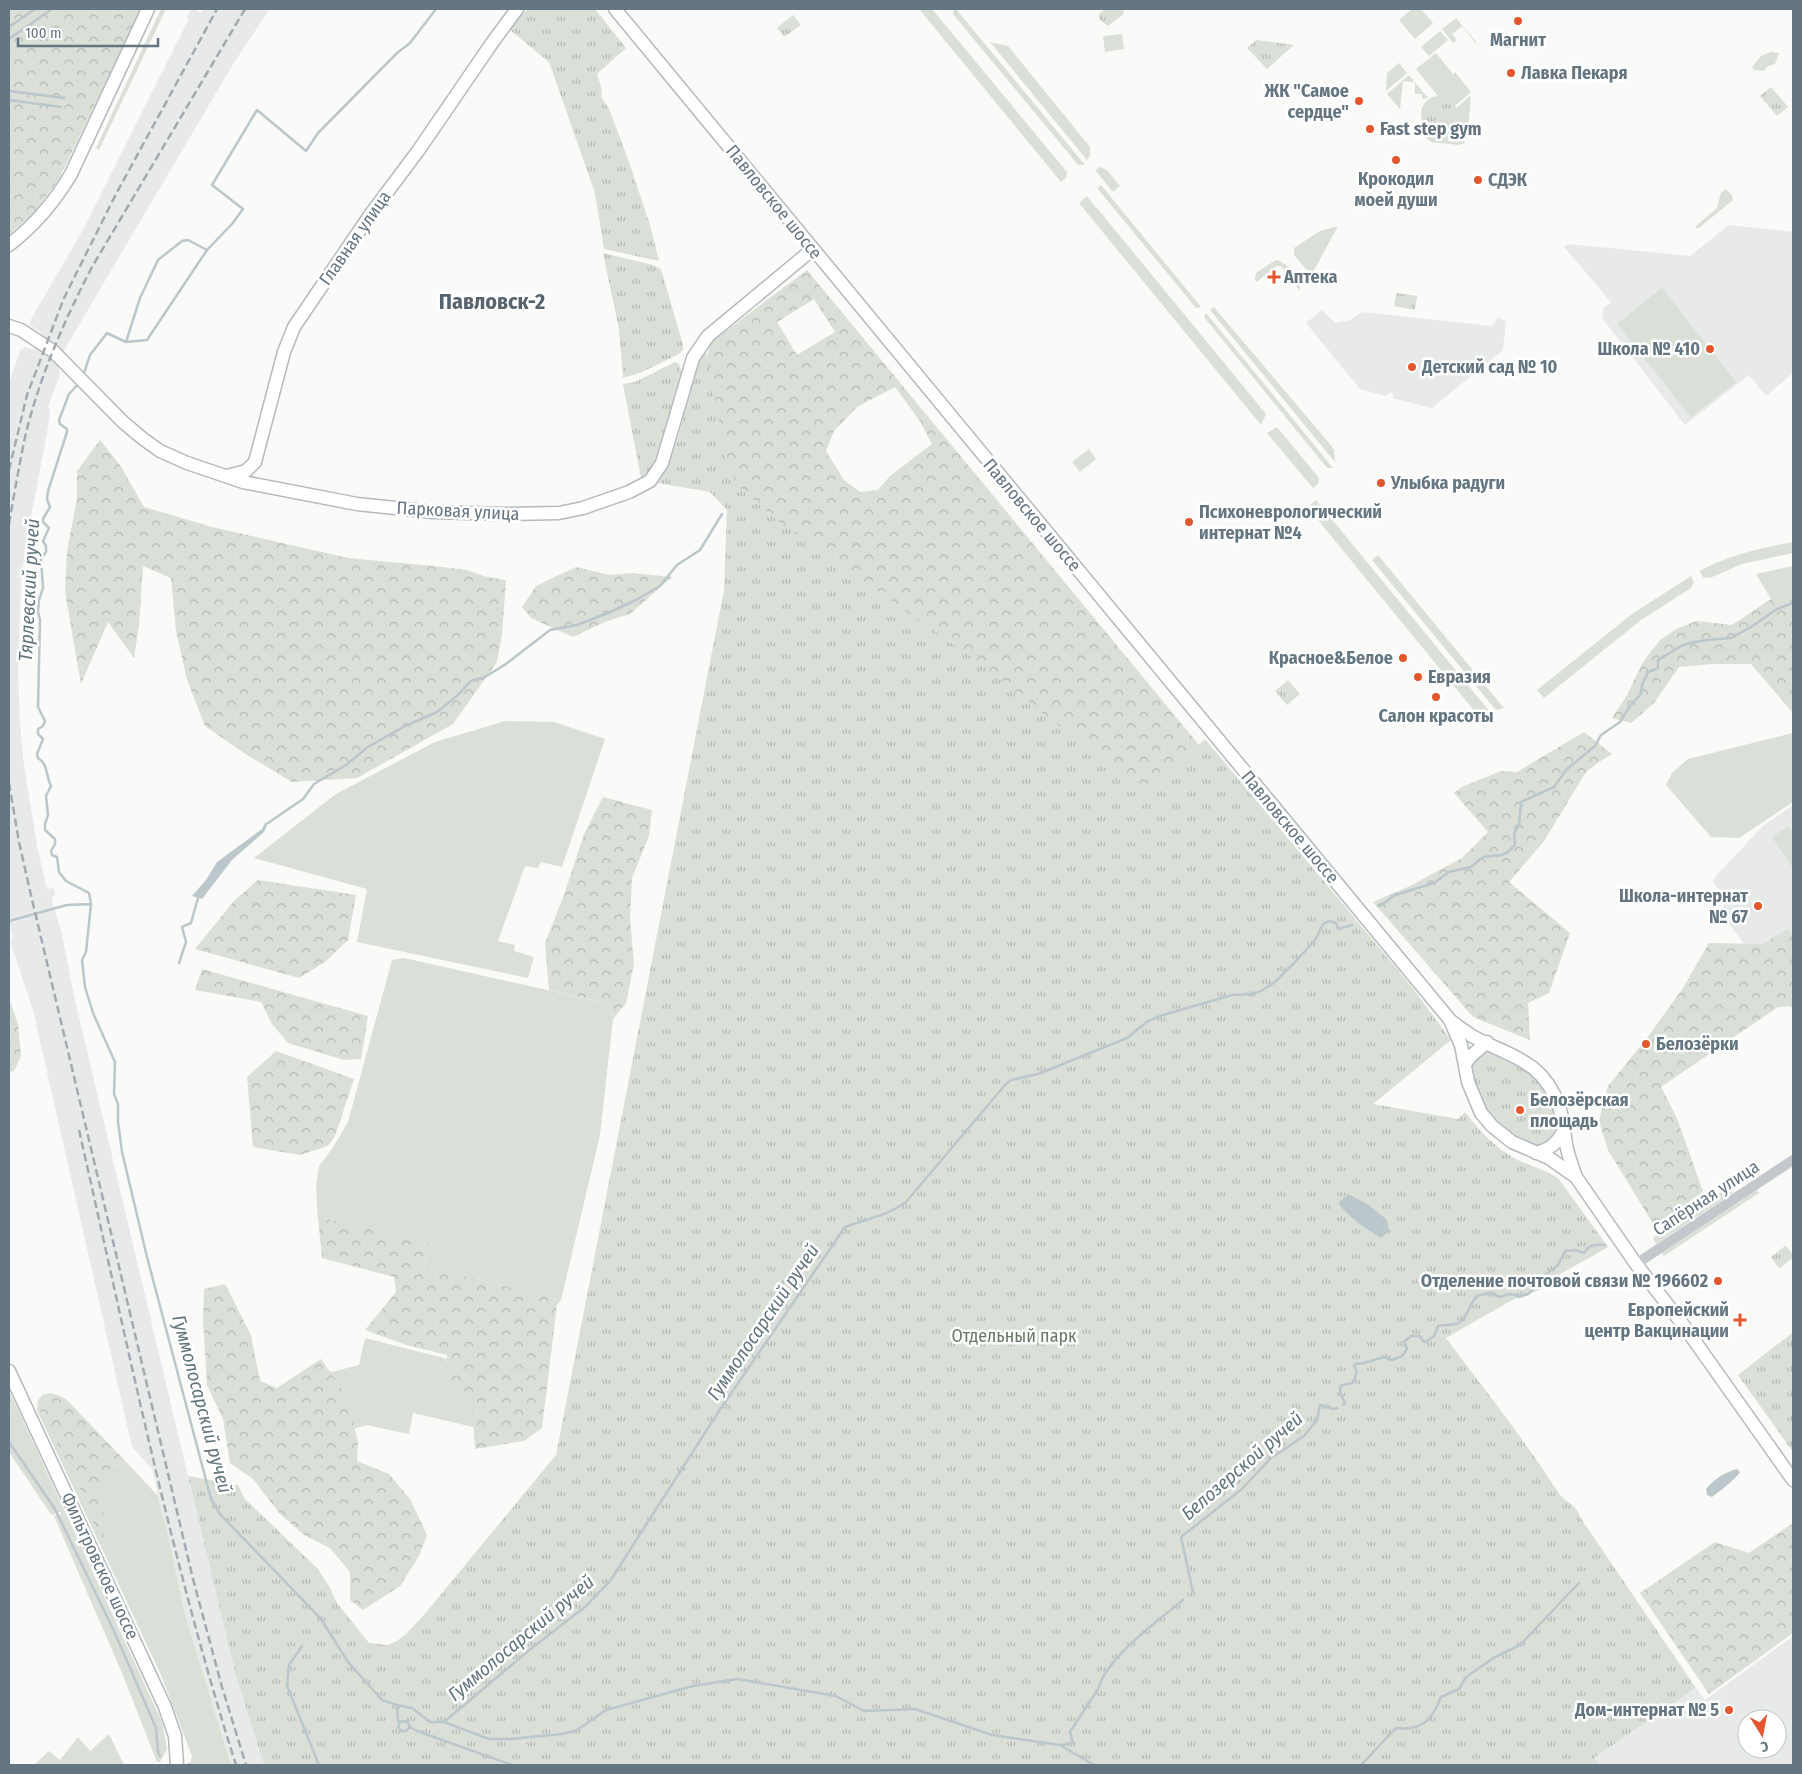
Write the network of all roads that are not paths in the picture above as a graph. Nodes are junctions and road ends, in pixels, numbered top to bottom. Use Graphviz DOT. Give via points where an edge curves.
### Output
graph roads {
  1 [pos="148,9"];
  2 [pos="517,9"];
  3 [pos="615,9"];
  4 [pos="9,245"];
  5 [pos="813,249"];
  6 [pos="9,317"];
  7 [pos="15,328"];
  8 [pos="255,462"];
  9 [pos="227,476"];
  10 [pos="257,484"];
  11 [pos="1450,1020"];
  12 [pos="1487,1042"];
  13 [pos="1465,1064"];
  14 [pos="1564,1130"];
  15 [pos="1536,1153"];
  16 [pos="1793,1160"];
  17 [pos="1576,1177"];
  18 [pos="1636,1264"];
  19 [pos="9,1371"];
  20 [pos="1793,1480"];
  21 [pos="177,1765"];
  1 -- 4 [label="main road" via="71,174 32,226"];
  2 -- 8 [label="main road, Главная улица" via="294,327 284,352"];
  3 -- 5 [label="main road, Павловское шоссе"];
  5 -- 10 [label="main road, Парковая улица" via="701,344 687,374 662,463 650,481 629,492 559,513 504,514 433,512 358,504"];
  5 -- 11 [label="main road, Павловское шоссе"];
  6 -- 7 [label="main road, Парковая улица"];
  7 -- 9 [label="main road, Парковая улица" via="53,352 128,426 154,447 187,463"];
  8 -- 9 [label="main road" via="246,471"];
  8 -- 10 [label="main road, Главная улица"];
  9 -- 10 [label="main road, Парковая улица"];
  11 -- 12 [label="main road, Павловское шоссе" via="1472,1036"];
  11 -- 13 [label="main road, Павловское шоссе"];
  12 -- 13 [label="main road"];
  12 -- 14 [label="main road" via="1528,1062 1537,1070 1554,1093"];
  13 -- 15 [label="main road" via="1468,1082 1481,1113 1502,1135"];
  14 -- 15 [label="main road" via="1554,1146"];
  14 -- 17 [label="main road"];
  15 -- 17 [label="main road"];
  16 -- 18 [label="street, Сапёрная улица"];
  17 -- 18 [label="main road"];
  18 -- 20 [label="main road"];
  19 -- 21 [label="main road, Фильтровское шоссе" via="165,1707 175,1736"];
}
